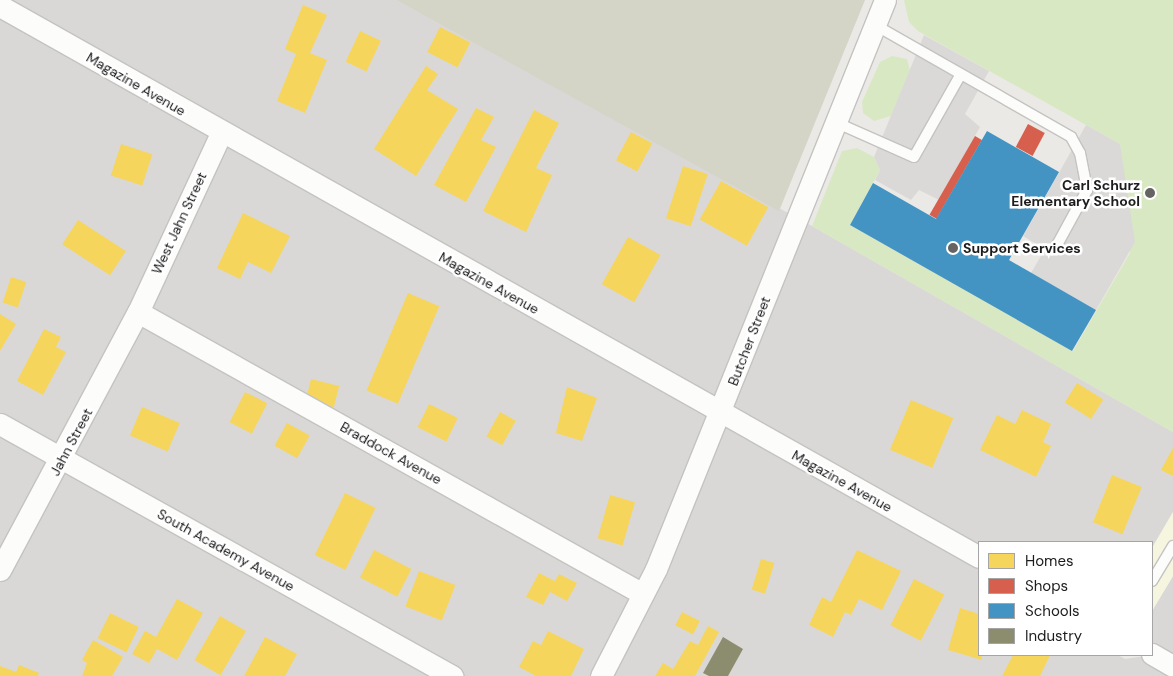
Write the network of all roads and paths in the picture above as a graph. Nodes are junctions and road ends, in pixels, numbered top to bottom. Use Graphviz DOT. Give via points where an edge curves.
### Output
graph roads {
  1 [pos="885,0"];
  2 [pos="0,6"];
  3 [pos="874,25"];
  4 [pos="961,74"];
  5 [pos="835,122"];
  6 [pos="221,133"];
  7 [pos="1057,245"];
  8 [pos="138,312"];
  9 [pos="720,413"];
  10 [pos="0,424"];
  11 [pos="63,459"];
  12 [pos="1173,546"];
  13 [pos="978,556"];
  14 [pos="0,570"];
  15 [pos="1153,579"];
  16 [pos="643,594"];
  17 [pos="1153,655"];
  18 [pos="1173,666"];
  19 [pos="452,676"];
  20 [pos="601,676"];
  1 -- 3 [label="street, Butcher Street"];
  2 -- 6 [label="street, Magazine Avenue"];
  3 -- 4 [label="lane"];
  3 -- 5 [label="street, Butcher Street"];
  4 -- 5 [label="lane" via="914,157"];
  4 -- 7 [label="lane" via="1064,132 1076,144 1087,190"];
  5 -- 9 [label="street, Butcher Street"];
  6 -- 8 [label="street, West Jahn Street"];
  6 -- 9 [label="street, Magazine Avenue"];
  8 -- 11 [label="street, Jahn Street"];
  8 -- 16 [label="street, Braddock Avenue"];
  9 -- 13 [label="street, Magazine Avenue"];
  9 -- 16 [label="street, Butcher Street"];
  10 -- 11 [label="street, South Academy Avenue"];
  11 -- 14 [label="street, Jahn Street"];
  11 -- 19 [label="street, South Academy Avenue"];
  12 -- 15 [label="lane"];
  16 -- 20 [label="street, Butcher Street"];
  17 -- 18 [label="street"];
}
